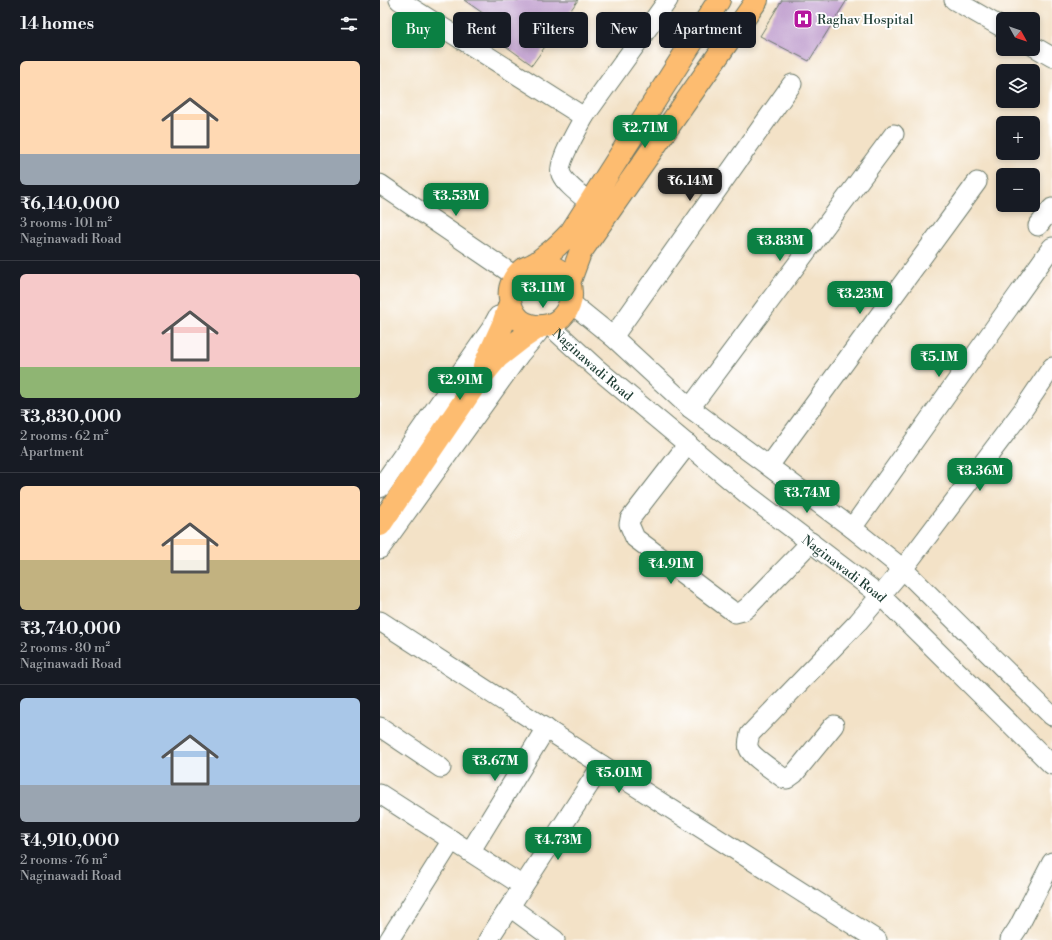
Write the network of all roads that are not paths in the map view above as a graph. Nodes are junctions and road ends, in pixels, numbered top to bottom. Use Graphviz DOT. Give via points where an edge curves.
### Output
graph roads {
  1 [pos="399,0"];
  2 [pos="668,0"];
  3 [pos="720,0"];
  4 [pos="757,0"];
  5 [pos="954,0"];
  6 [pos="996,24"];
  7 [pos="1040,50"];
  8 [pos="1052,57"];
  9 [pos="792,84"];
  10 [pos="584,117"];
  11 [pos="894,134"];
  12 [pos="977,182"];
  13 [pos="380,184"];
  14 [pos="590,203"];
  15 [pos="1052,208"];
  16 [pos="1038,226"];
  17 [pos="1052,247"];
  18 [pos="534,265"];
  19 [pos="512,291"];
  20 [pos="570,293"];
  21 [pos="544,326"];
  22 [pos="613,337"];
  23 [pos="1052,368"];
  24 [pos="477,382"];
  25 [pos="690,408"];
  26 [pos="688,444"];
  27 [pos="769,466"];
  28 [pos="380,488"];
  29 [pos="380,526"];
  30 [pos="852,528"];
  31 [pos="811,542"];
  32 [pos="380,550"];
  33 [pos="903,569"];
  34 [pos="881,596"];
  35 [pos="380,620"];
  36 [pos="1052,716"];
  37 [pos="834,725"];
  38 [pos="380,727"];
  39 [pos="546,728"];
  40 [pos="602,765"];
  41 [pos="1052,765"];
  42 [pos="441,768"];
  43 [pos="380,794"];
  44 [pos="452,840"];
  45 [pos="470,852"];
  46 [pos="1052,862"];
  47 [pos="523,886"];
  48 [pos="510,908"];
  49 [pos="389,940"];
  50 [pos="488,940"];
  51 [pos="555,940"];
  52 [pos="877,940"];
  53 [pos="1010,940"];
  1 -- 10 [label="street"];
  2 -- 10 [label="street"];
  3 -- 14 [label="main road"];
  4 -- 20 [label="main road" via="580,253"];
  5 -- 6 [label="street"];
  7 -- 8 [label="street"];
  9 -- 22 [label="street"];
  10 -- 14 [label="street" via="561,163 561,173"];
  11 -- 25 [label="street"];
  12 -- 27 [label="street"];
  13 -- 19 [label="street"];
  14 -- 18 [label="main road" via="571,232"];
  15 -- 16 [label="street"];
  17 -- 30 [label="street"];
  18 -- 19 [label="main road" via="524,269"];
  18 -- 20 [label="main road" via="544,264 563,274"];
  19 -- 21 [label="main road" via="514,313 530,325"];
  19 -- 24 [label="main road" via="503,324"];
  19 -- 28 [label="street" via="491,329"];
  20 -- 21 [label="main road" via="565,315 558,321"];
  20 -- 22 [label="street"];
  21 -- 24 [label="main road" via="521,339 498,357"];
  21 -- 26 [label="street, Naginawadi Road"];
  21 -- 32 [label="street" via="520,354"];
  22 -- 25 [label="street"];
  23 -- 33 [label="street"];
  24 -- 29 [label="main road"];
  25 -- 27 [label="street"];
  26 -- 31 [label="street, Naginawadi Road" via="748,495"];
  26 -- 31 [label="street" via="630,519 629,524 636,538 735,613 748,607"];
  27 -- 30 [label="street"];
  30 -- 33 [label="street"];
  31 -- 34 [label="street, Naginawadi Road"];
  33 -- 34 [label="street"];
  33 -- 36 [label="street"];
  34 -- 37 [label="street" via="750,734 748,749 787,779"];
  34 -- 41 [label="street, Naginawadi Road"];
  35 -- 39 [label="street"];
  38 -- 42 [label="street"];
  39 -- 40 [label="street"];
  39 -- 45 [label="street"];
  40 -- 47 [label="street"];
  40 -- 52 [label="street"];
  43 -- 44 [label="street"];
  44 -- 45 [label="street"];
  44 -- 49 [label="street"];
  45 -- 47 [label="street"];
  46 -- 53 [label="street"];
  47 -- 48 [label="street"];
  48 -- 50 [label="street"];
  48 -- 51 [label="street"];
}
